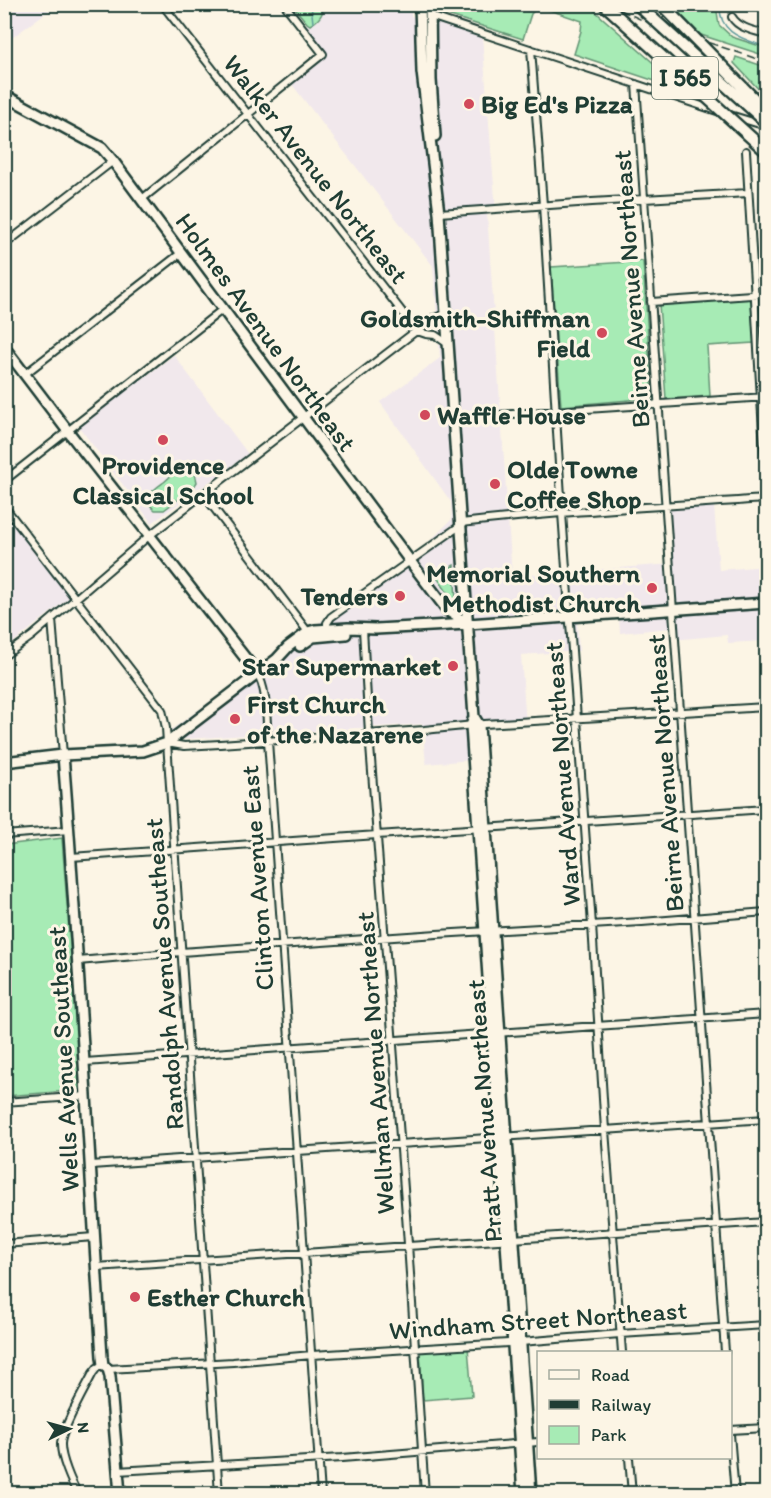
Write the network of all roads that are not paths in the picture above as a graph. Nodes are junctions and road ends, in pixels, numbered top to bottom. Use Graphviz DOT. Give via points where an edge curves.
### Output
graph roads {
  1 [pos="162,4"];
  2 [pos="284,4"];
  3 [pos="420,4"];
  4 [pos="430,4"];
  5 [pos="604,4"];
  6 [pos="637,4"];
  7 [pos="661,4"];
  8 [pos="430,16"];
  9 [pos="732,17"];
  10 [pos="766,34"];
  11 [pos="531,49"];
  12 [pos="636,84"];
  13 [pos="4,95"];
  14 [pos="766,111"];
  15 [pos="248,115"];
  16 [pos="766,124"];
  17 [pos="746,151"];
  18 [pos="766,151"];
  19 [pos="113,161"];
  20 [pos="434,169"];
  21 [pos="748,193"];
  22 [pos="142,199"];
  23 [pos="644,199"];
  24 [pos="543,205"];
  25 [pos="439,213"];
  26 [pos="4,244"];
  27 [pos="181,253"];
  28 [pos="754,294"];
  29 [pos="766,294"];
  30 [pos="651,302"];
  31 [pos="223,309"];
  32 [pos="446,315"];
  33 [pos="417,331"];
  34 [pos="448,344"];
  35 [pos="4,347"];
  36 [pos="25,374"];
  37 [pos="764,397"];
  38 [pos="658,404"];
  39 [pos="556,411"];
  40 [pos="304,418"];
  41 [pos="453,418"];
  42 [pos="68,430"];
  43 [pos="4,481"];
  44 [pos="766,481"];
  45 [pos="204,495"];
  46 [pos="766,499"];
  47 [pos="4,506"];
  48 [pos="665,506"];
  49 [pos="562,513"];
  50 [pos="461,524"];
  51 [pos="150,535"];
  52 [pos="410,561"];
  53 [pos="76,598"];
  54 [pos="766,603"];
  55 [pos="673,609"];
  56 [pos="570,617"];
  57 [pos="52,619"];
  58 [pos="468,624"];
  59 [pos="327,629"];
  60 [pos="363,629"];
  61 [pos="308,632"];
  62 [pos="4,656"];
  63 [pos="277,659"];
  64 [pos="257,673"];
  65 [pos="766,707"];
  66 [pos="680,712"];
  67 [pos="577,719"];
  68 [pos="475,722"];
  69 [pos="369,733"];
  70 [pos="268,741"];
  71 [pos="167,743"];
  72 [pos="63,755"];
  73 [pos="4,762"];
  74 [pos="766,809"];
  75 [pos="687,814"];
  76 [pos="4,815"];
  77 [pos="585,821"];
  78 [pos="482,828"];
  79 [pos="69,830"];
  80 [pos="5,835"];
  81 [pos="377,835"];
  82 [pos="275,843"];
  83 [pos="174,850"];
  84 [pos="71,858"];
  85 [pos="766,912"];
  86 [pos="694,917"];
  87 [pos="592,925"];
  88 [pos="489,932"];
  89 [pos="385,938"];
  90 [pos="283,945"];
  91 [pos="181,952"];
  92 [pos="78,961"];
  93 [pos="766,1014"];
  94 [pos="702,1019"];
  95 [pos="598,1026"];
  96 [pos="496,1033"];
  97 [pos="392,1041"];
  98 [pos="290,1048"];
  99 [pos="189,1055"];
  100 [pos="85,1062"];
  101 [pos="87,1096"];
  102 [pos="4,1102"];
  103 [pos="766,1119"];
  104 [pos="709,1122"];
  105 [pos="604,1130"];
  106 [pos="503,1136"];
  107 [pos="400,1143"];
  108 [pos="297,1150"];
  109 [pos="196,1157"];
  110 [pos="91,1165"];
  111 [pos="766,1221"];
  112 [pos="716,1225"];
  113 [pos="612,1231"];
  114 [pos="94,1237"];
  115 [pos="509,1238"];
  116 [pos="4,1244"];
  117 [pos="408,1246"];
  118 [pos="305,1253"];
  119 [pos="203,1260"];
  120 [pos="96,1267"];
  121 [pos="766,1325"];
  122 [pos="723,1328"];
  123 [pos="620,1334"];
  124 [pos="516,1342"];
  125 [pos="416,1348"];
  126 [pos="621,1351"];
  127 [pos="725,1351"];
  128 [pos="312,1355"];
  129 [pos="210,1363"];
  130 [pos="106,1367"];
  131 [pos="4,1414"];
  132 [pos="766,1428"];
  133 [pos="732,1432"];
  134 [pos="537,1442"];
  135 [pos="524,1443"];
  136 [pos="423,1452"];
  137 [pos="732,1457"];
  138 [pos="319,1459"];
  139 [pos="629,1459"];
  140 [pos="217,1466"];
  141 [pos="8,1467"];
  142 [pos="117,1471"];
  143 [pos="78,1494"];
  144 [pos="120,1494"];
  145 [pos="219,1494"];
  146 [pos="321,1494"];
  147 [pos="425,1494"];
  148 [pos="523,1494"];
  149 [pos="531,1494"];
  150 [pos="632,1494"];
  151 [pos="735,1494"];
  1 -- 15 [label="street, Walker Avenue Northeast"];
  2 -- 15 [label="street" via="323,54"];
  3 -- 20 [label="main road, Pratt Avenue Northeast" via="422,72"];
  4 -- 8 [label="main road, Pratt Avenue Northeast"];
  5 -- 18 [label="highway, I 565, bridge"];
  6 -- 16 [label="highway, I 565, bridge"];
  7 -- 14 [label="highway, bridge"];
  8 -- 11 [label="street"];
  8 -- 20 [label="main road, Pratt Avenue Northeast"];
  9 -- 10 [label="street" via="739,25"];
  11 -- 12 [label="street"];
  11 -- 24 [label="street, Ward Avenue Northeast"];
  12 -- 16 [label="street"];
  12 -- 23 [label="street, Beirne Avenue Northeast"];
  13 -- 19 [label="main road, Holmes Avenue Northeast" via="102,148"];
  15 -- 22 [label="street"];
  15 -- 33 [label="street, Walker Avenue Northeast"];
  17 -- 21 [label="street"];
  19 -- 22 [label="main road, Holmes Avenue Northeast"];
  19 -- 26 [label="street"];
  20 -- 25 [label="main road, Pratt Avenue Northeast"];
  21 -- 23 [label="street"];
  21 -- 28 [label="street"];
  22 -- 27 [label="main road, Holmes Avenue Northeast"];
  23 -- 24 [label="street"];
  23 -- 30 [label="street, Beirne Avenue Northeast"];
  24 -- 25 [label="street"];
  24 -- 39 [label="street, Ward Avenue Northeast"];
  25 -- 32 [label="main road, Pratt Avenue Northeast"];
  27 -- 31 [label="main road, Holmes Avenue Northeast"];
  27 -- 36 [label="street"];
  28 -- 29 [label="street"];
  28 -- 30 [label="street"];
  28 -- 37 [label="street"];
  30 -- 38 [label="street, Beirne Avenue Northeast"];
  31 -- 40 [label="main road, Holmes Avenue Northeast"];
  31 -- 42 [label="street"];
  32 -- 33 [label="street" via="433,318"];
  32 -- 34 [label="main road, Pratt Avenue Northeast"];
  33 -- 34 [label="street" via="435,335"];
  33 -- 40 [label="street"];
  34 -- 41 [label="main road, Pratt Avenue Northeast"];
  35 -- 36 [label="main road, Clinton Avenue East"];
  36 -- 42 [label="main road, Clinton Avenue East"];
  37 -- 38 [label="street"];
  37 -- 44 [label="street"];
  38 -- 39 [label="street"];
  38 -- 48 [label="street, Beirne Avenue Northeast"];
  39 -- 41 [label="street"];
  39 -- 49 [label="street, Ward Avenue Northeast"];
  40 -- 45 [label="street"];
  40 -- 52 [label="main road, Holmes Avenue Northeast"];
  41 -- 50 [label="main road, Pratt Avenue Northeast"];
  42 -- 43 [label="street"];
  42 -- 51 [label="main road, Clinton Avenue East"];
  45 -- 51 [label="street"];
  45 -- 61 [label="street"];
  46 -- 48 [label="street"];
  47 -- 53 [label="street, Randolph Avenue Southeast"];
  48 -- 49 [label="street"];
  48 -- 55 [label="street, Beirne Avenue Northeast"];
  49 -- 50 [label="street"];
  49 -- 56 [label="street, Ward Avenue Northeast"];
  50 -- 52 [label="street"];
  50 -- 58 [label="main road, Pratt Avenue Northeast"];
  51 -- 53 [label="street"];
  51 -- 64 [label="main road, Clinton Avenue East"];
  52 -- 58 [label="main road, Holmes Avenue Northeast" via="448,610"];
  52 -- 59 [label="street" via="331,618"];
  53 -- 57 [label="street"];
  53 -- 71 [label="street, Randolph Avenue Southeast" via="162,710"];
  54 -- 55 [label="main road"];
  55 -- 56 [label="main road"];
  55 -- 66 [label="street, Beirne Avenue Northeast"];
  56 -- 58 [label="main road"];
  56 -- 67 [label="street, Ward Avenue Northeast"];
  57 -- 62 [label="street"];
  57 -- 72 [label="street, Wells Avenue Southeast"];
  58 -- 60 [label="main road"];
  58 -- 68 [label="main road, Pratt Avenue Northeast"];
  59 -- 60 [label="main road"];
  59 -- 61 [label="main road"];
  60 -- 63 [label="main road" via="313,637"];
  60 -- 69 [label="street, Wellman Avenue Northeast"];
  61 -- 63 [label="main road"];
  63 -- 64 [label="main road"];
  64 -- 70 [label="street, Clinton Avenue East" via="264,690"];
  64 -- 71 [label="main road"];
  65 -- 66 [label="street"];
  66 -- 67 [label="street"];
  66 -- 75 [label="street, Beirne Avenue Northeast"];
  67 -- 68 [label="street"];
  67 -- 77 [label="street, Ward Avenue Northeast"];
  68 -- 69 [label="street"];
  68 -- 78 [label="main road, Pratt Avenue Northeast"];
  69 -- 70 [label="street"];
  69 -- 81 [label="street, Wellman Avenue Northeast"];
  70 -- 71 [label="street" via="184,746"];
  70 -- 82 [label="street, Clinton Avenue East"];
  71 -- 72 [label="main road" via="142,751"];
  71 -- 83 [label="street, Randolph Avenue Southeast"];
  72 -- 73 [label="main road"];
  72 -- 79 [label="main road, Wells Avenue Southeast"];
  74 -- 75 [label="street"];
  75 -- 77 [label="street"];
  75 -- 86 [label="street, Beirne Avenue Northeast"];
  76 -- 80 [label="street"];
  77 -- 78 [label="street"];
  77 -- 87 [label="street, Ward Avenue Northeast"];
  78 -- 81 [label="street"];
  78 -- 88 [label="main road, Pratt Avenue Northeast"];
  79 -- 80 [label="street"];
  79 -- 84 [label="main road, Wells Avenue Southeast"];
  81 -- 82 [label="street"];
  81 -- 89 [label="street, Wellman Avenue Northeast"];
  82 -- 83 [label="street"];
  82 -- 90 [label="street, Clinton Avenue East"];
  83 -- 84 [label="street"];
  83 -- 91 [label="street, Randolph Avenue Southeast"];
  84 -- 92 [label="main road, Wells Avenue Southeast"];
  85 -- 86 [label="street"];
  86 -- 87 [label="street"];
  86 -- 94 [label="street, Beirne Avenue Northeast"];
  87 -- 88 [label="street"];
  87 -- 95 [label="street, Ward Avenue Northeast"];
  88 -- 89 [label="street"];
  88 -- 96 [label="main road, Pratt Avenue Northeast"];
  89 -- 90 [label="street"];
  89 -- 97 [label="street, Wellman Avenue Northeast"];
  90 -- 91 [label="street"];
  90 -- 98 [label="street, Clinton Avenue East"];
  91 -- 92 [label="street"];
  91 -- 99 [label="street, Randolph Avenue Southeast"];
  92 -- 100 [label="main road, Wells Avenue Southeast"];
  93 -- 94 [label="street"];
  94 -- 95 [label="street"];
  94 -- 104 [label="street, Beirne Avenue Northeast"];
  95 -- 96 [label="street"];
  95 -- 105 [label="street, Ward Avenue Northeast"];
  96 -- 97 [label="street"];
  96 -- 106 [label="main road, Pratt Avenue Northeast"];
  97 -- 98 [label="street"];
  97 -- 107 [label="street, Wellman Avenue Northeast"];
  98 -- 99 [label="street"];
  98 -- 108 [label="street, Clinton Avenue East"];
  99 -- 100 [label="street"];
  99 -- 109 [label="street, Randolph Avenue Southeast"];
  100 -- 101 [label="main road, Wells Avenue Southeast"];
  101 -- 102 [label="street"];
  101 -- 110 [label="main road, Wells Avenue Southeast"];
  103 -- 104 [label="street"];
  104 -- 105 [label="street"];
  104 -- 112 [label="street, Beirne Avenue Northeast"];
  105 -- 106 [label="street"];
  105 -- 113 [label="street, Ward Avenue Northeast"];
  106 -- 107 [label="street"];
  106 -- 115 [label="main road, Pratt Avenue Northeast"];
  107 -- 108 [label="street"];
  107 -- 117 [label="street, Wellman Avenue Northeast"];
  108 -- 109 [label="street"];
  108 -- 118 [label="street, Clinton Avenue East"];
  109 -- 110 [label="street"];
  109 -- 119 [label="street, Randolph Avenue Southeast"];
  110 -- 114 [label="main road, Wells Avenue Southeast"];
  111 -- 112 [label="street"];
  112 -- 113 [label="street"];
  112 -- 122 [label="street, Beirne Avenue Northeast"];
  113 -- 115 [label="street"];
  113 -- 123 [label="street, Ward Avenue Northeast"];
  114 -- 116 [label="street"];
  114 -- 120 [label="main road, Wells Avenue Southeast"];
  115 -- 117 [label="street"];
  115 -- 124 [label="main road, Pratt Avenue Northeast"];
  117 -- 118 [label="street"];
  117 -- 125 [label="street, Wellman Avenue Northeast"];
  118 -- 119 [label="street"];
  118 -- 128 [label="street, Clinton Avenue East"];
  119 -- 120 [label="street"];
  119 -- 129 [label="street, Randolph Avenue Southeast"];
  120 -- 130 [label="main road, Wells Avenue Southeast"];
  121 -- 122 [label="street, Windham Street Northeast"];
  122 -- 123 [label="street, Windham Street Northeast"];
  122 -- 127 [label="street, Beirne Avenue Northeast"];
  123 -- 124 [label="street, Windham Street Northeast"];
  123 -- 126 [label="street, Ward Avenue Northeast"];
  124 -- 125 [label="street, Windham Street Northeast"];
  124 -- 135 [label="main road, Pratt Avenue Northeast"];
  125 -- 128 [label="street, Windham Street Northeast"];
  125 -- 136 [label="street, Wellman Avenue Northeast"];
  128 -- 129 [label="street, Windham Street Northeast"];
  128 -- 138 [label="street, Clinton Avenue East"];
  129 -- 130 [label="street, Windham Street Northeast"];
  129 -- 140 [label="street, Randolph Avenue Southeast"];
  130 -- 142 [label="main road, Wells Avenue Southeast"];
  130 -- 143 [label="street" via="93,1373 60,1444"];
  131 -- 141 [label="street"];
  132 -- 133 [label="street"];
  134 -- 135 [label="street"];
  135 -- 136 [label="street"];
  135 -- 148 [label="main road, Pratt Avenue Northeast"];
  135 -- 149 [label="main road, Pratt Avenue Northeast"];
  136 -- 138 [label="street"];
  136 -- 147 [label="street, Wellman Avenue Northeast"];
  137 -- 151 [label="street"];
  138 -- 140 [label="street"];
  138 -- 146 [label="street, Clinton Avenue East"];
  139 -- 150 [label="street"];
  140 -- 142 [label="street"];
  140 -- 145 [label="street, Randolph Avenue Southeast"];
  142 -- 144 [label="main road, Wells Avenue Southeast"];
}
